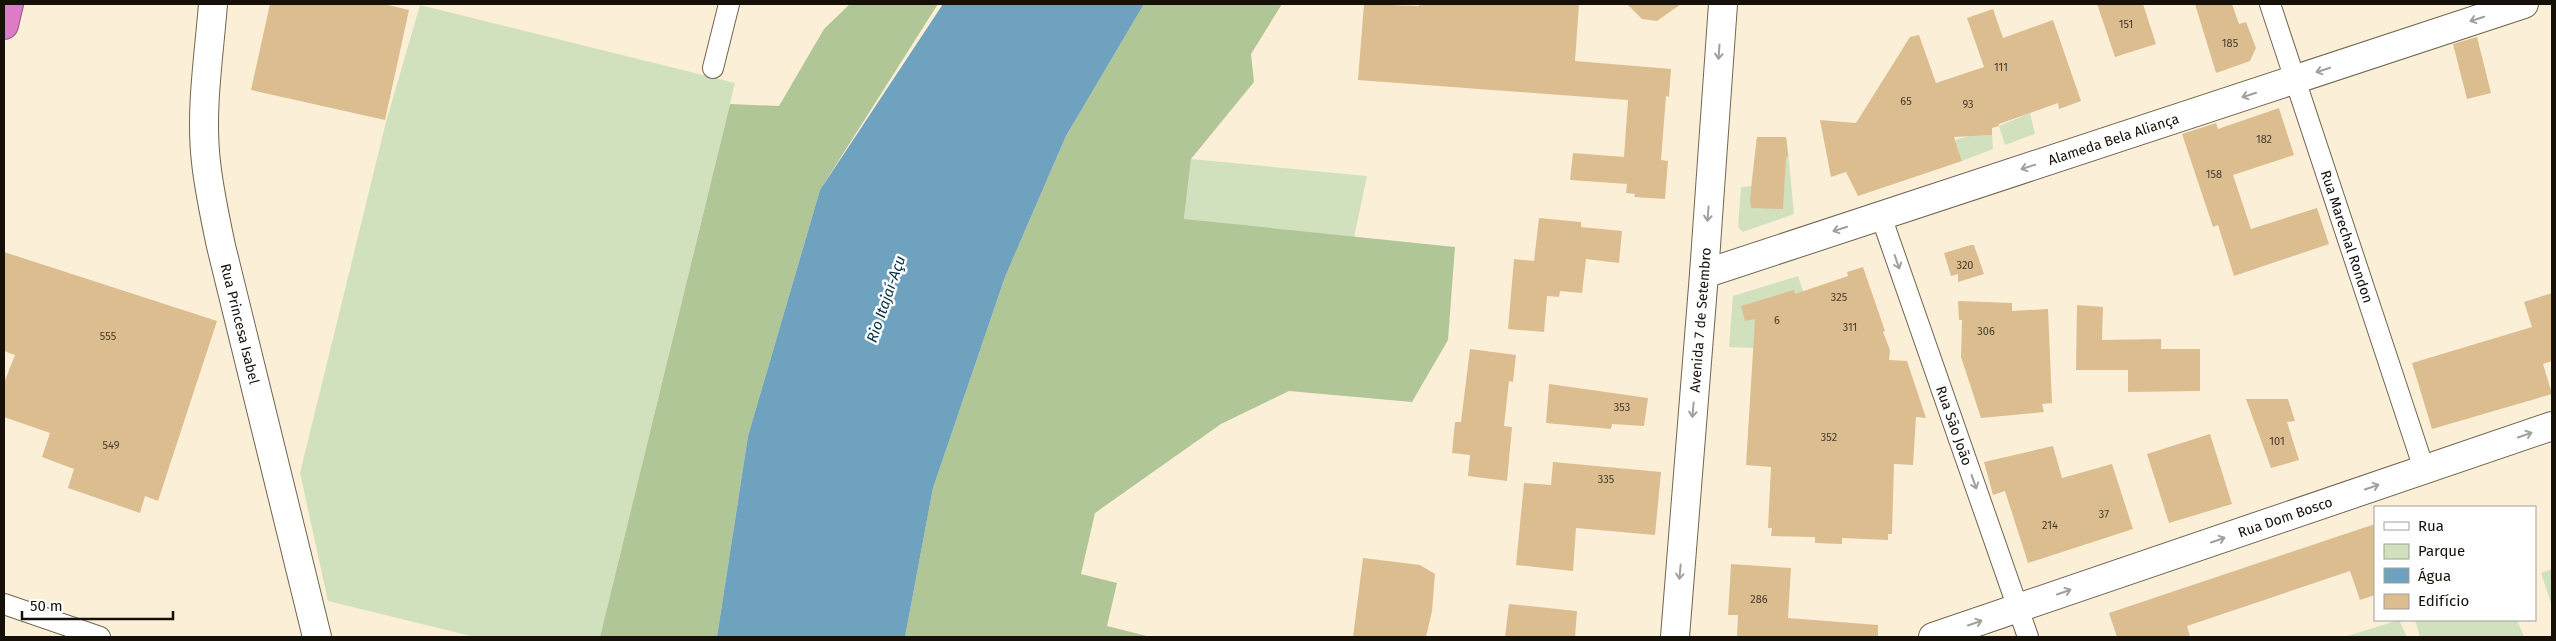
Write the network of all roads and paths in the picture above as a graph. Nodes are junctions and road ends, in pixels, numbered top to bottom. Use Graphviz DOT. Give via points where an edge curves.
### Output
graph roads {
  1 [pos="9,4"];
  2 [pos="213,4"];
  3 [pos="729,4"];
  4 [pos="1723,4"];
  5 [pos="2270,4"];
  6 [pos="2524,4"];
  7 [pos="4,25"];
  8 [pos="713,68"];
  9 [pos="2295,80"];
  10 [pos="1881,216"];
  11 [pos="1704,274"];
  12 [pos="2552,426"];
  13 [pos="2424,469"];
  14 [pos="4,604"];
  15 [pos="2018,608"];
  16 [pos="100,637"];
  17 [pos="317,637"];
  18 [pos="1675,637"];
  19 [pos="1933,637"];
  20 [pos="2028,637"];
  1 -- 7 [label="highway"];
  2 -- 17 [label="street, Rua Princesa Isabel" via="205,105 210,195"];
  3 -- 8 [label="street"];
  4 -- 11 [label="street, Avenida 7 de Setembro, one-way"];
  5 -- 9 [label="street, Rua Marechal Rondon"];
  6 -- 9 [label="street, Alameda Bela Aliança, one-way"];
  9 -- 10 [label="street, Alameda Bela Aliança, one-way"];
  9 -- 13 [label="street, Rua Marechal Rondon"];
  10 -- 11 [label="street, Alameda Bela Aliança, one-way"];
  10 -- 15 [label="street, Rua São João, one-way"];
  11 -- 18 [label="street, Avenida 7 de Setembro, one-way"];
  13 -- 12 [label="street, Rua Dom Bosco, one-way"];
  15 -- 13 [label="street, Rua Dom Bosco, one-way"];
  14 -- 16 [label="street"];
  19 -- 15 [label="street, Rua Dom Bosco, one-way"];
  15 -- 20 [label="street, Rua São João"];
}
